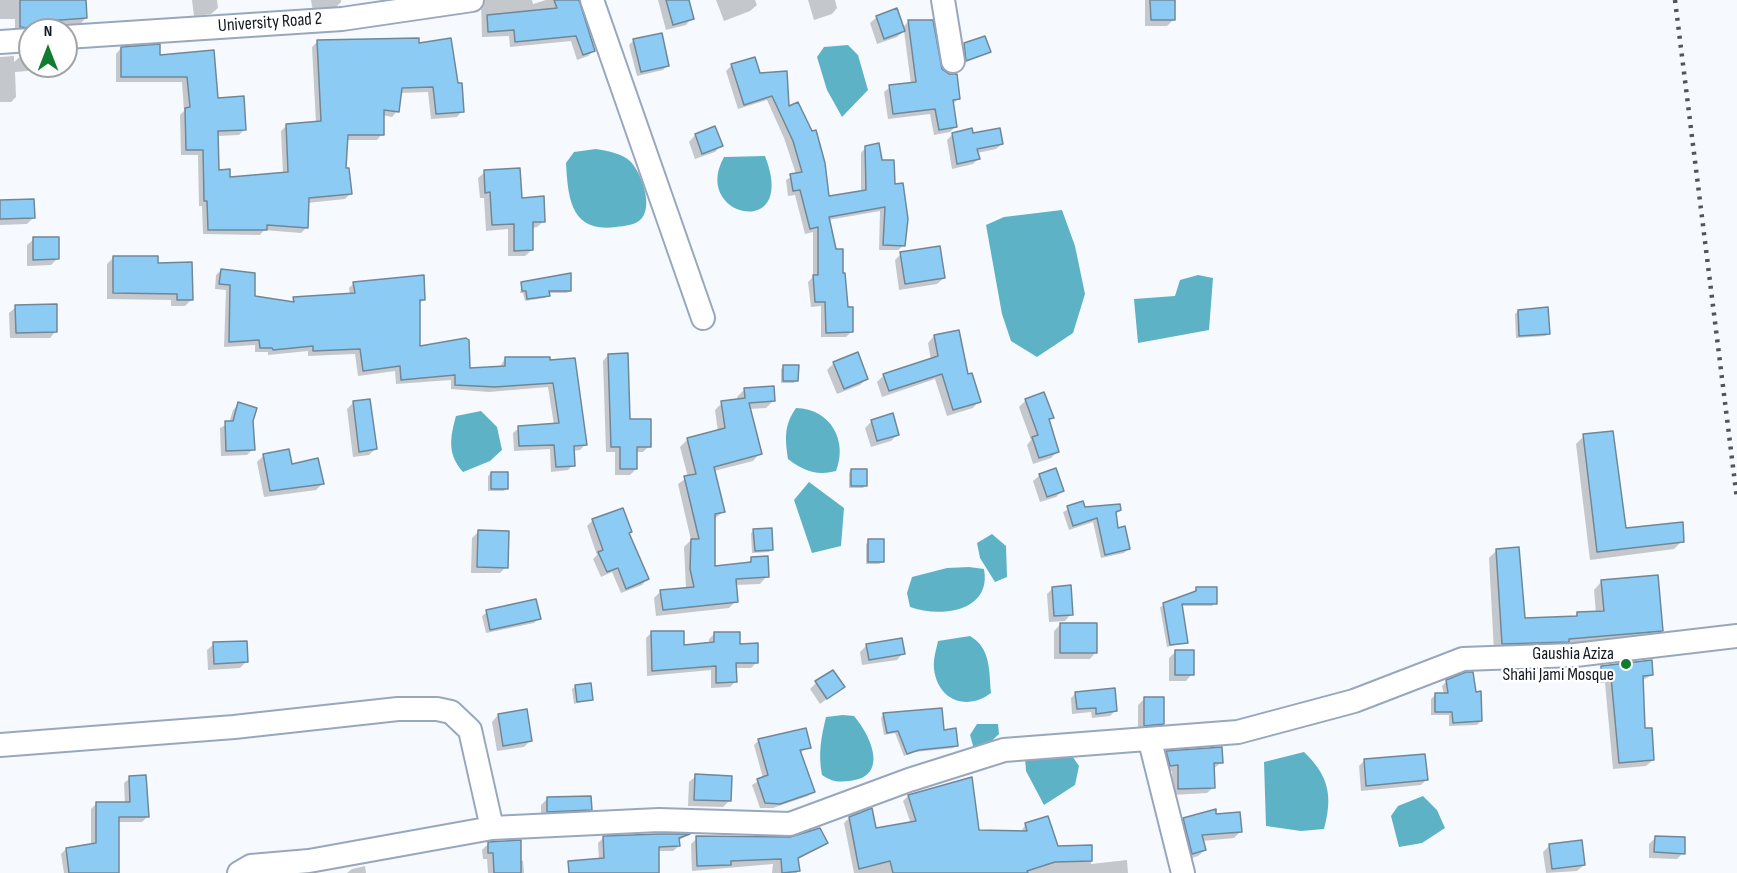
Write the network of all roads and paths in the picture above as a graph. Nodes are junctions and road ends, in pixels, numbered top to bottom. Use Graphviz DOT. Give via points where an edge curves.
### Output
graph roads {
  1 [pos="472,0"];
  2 [pos="592,0"];
  3 [pos="943,0"];
  4 [pos="78,36"];
  5 [pos="18,41"];
  6 [pos="0,42"];
  7 [pos="953,61"];
  8 [pos="703,318"];
  9 [pos="1737,636"];
  10 [pos="1150,741"];
  11 [pos="0,745"];
  12 [pos="492,828"];
  13 [pos="239,873"];
  14 [pos="1183,873"];
  1 -- 4 [label="street, University Road 2" via="342,19"];
  2 -- 8 [label="street"];
  3 -- 7 [label="street"];
  5 -- 6 [label="street"];
  9 -- 10 [label="street" via="1575,655 1463,659 1354,700 1238,732"];
  10 -- 12 [label="street" via="1004,750 790,824 658,820"];
  10 -- 14 [label="street"];
  11 -- 12 [label="street" via="234,728 398,709 437,709 451,712 470,730"];
  12 -- 13 [label="street" via="309,861 251,866"];
}
